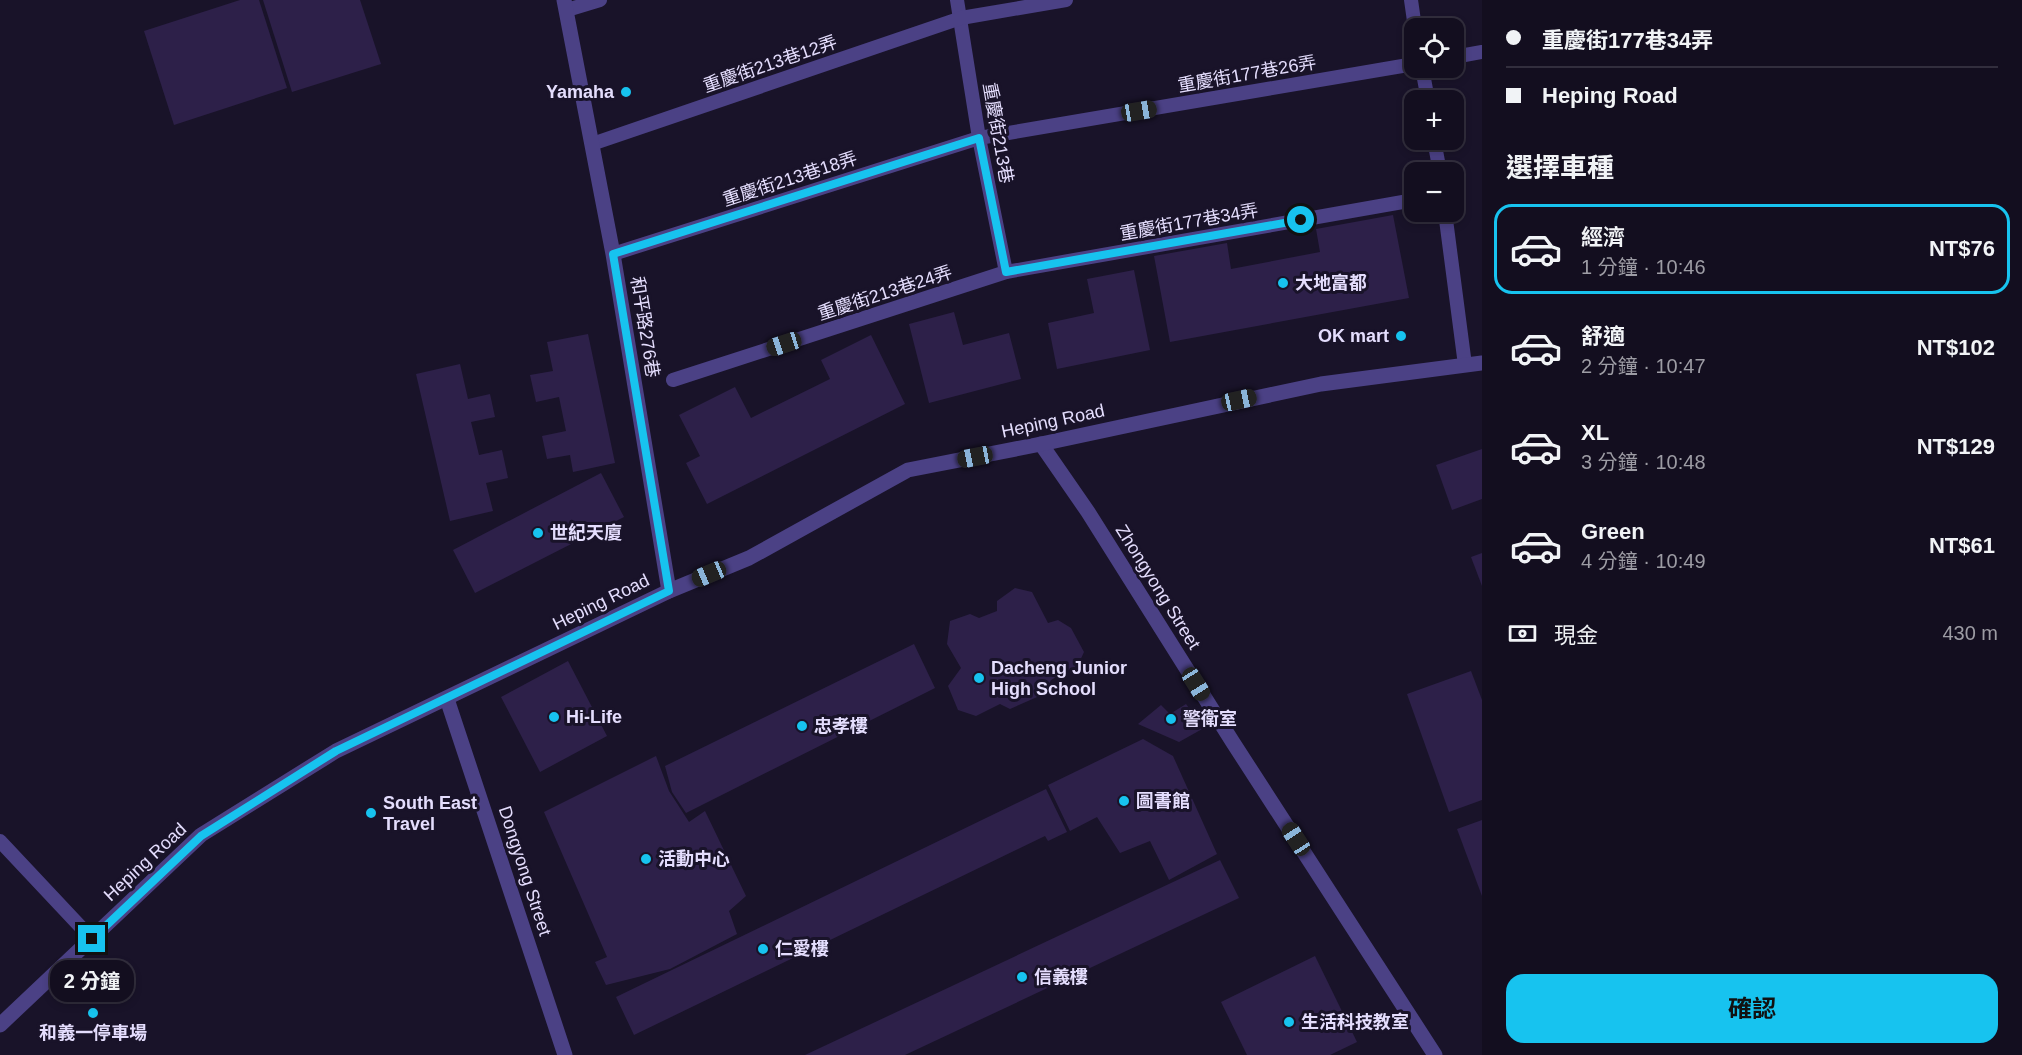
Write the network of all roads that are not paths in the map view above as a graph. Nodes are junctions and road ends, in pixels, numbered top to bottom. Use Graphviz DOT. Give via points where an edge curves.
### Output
graph roads {
  1 [pos="600,0"];
  2 [pos="957,0"];
  3 [pos="1066,0"];
  4 [pos="1411,0"];
  5 [pos="566,5"];
  6 [pos="961,18"];
  7 [pos="1414,18"];
  8 [pos="1482,52"];
  9 [pos="1464,55"];
  10 [pos="1404,66"];
  11 [pos="979,138"];
  12 [pos="592,144"];
  13 [pos="1404,202"];
  14 [pos="1447,222"];
  15 [pos="613,254"];
  16 [pos="1006,272"];
  17 [pos="1482,363"];
  18 [pos="1465,365"];
  19 [pos="673,380"];
  20 [pos="1041,444"];
  21 [pos="669,591"];
  22 [pos="447,699"];
  23 [pos="0,841"];
  24 [pos="92,939"];
  25 [pos="0,1025"];
  26 [pos="565,1055"];
  27 [pos="1436,1055"];
  1 -- 5 [label="lane"];
  2 -- 6 [label="lane, 重慶街213巷"];
  3 -- 6 [label="lane, 重慶街213巷12弄"];
  4 -- 7 [label="lane"];
  5 -- 12 [label="street, 和平路276巷"];
  6 -- 11 [label="lane, 重慶街213巷"];
  6 -- 12 [label="lane, 重慶街213巷12弄"];
  8 -- 9 [label="lane"];
  10 -- 11 [label="lane, 重慶街177巷26弄"];
  11 -- 15 [label="lane, 重慶街213巷18弄"];
  11 -- 16 [label="lane, 重慶街213巷"];
  12 -- 15 [label="street, 和平路276巷"];
  13 -- 16 [label="lane, 重慶街177巷34弄"];
  14 -- 18 [label="lane"];
  15 -- 21 [label="street, 和平路276巷"];
  16 -- 19 [label="lane, 重慶街213巷24弄"];
  17 -- 18 [label="street, Heping Road"];
  18 -- 20 [label="street, Heping Road" via="1321,384"];
  20 -- 21 [label="street, Heping Road" via="908,470 749,558"];
  20 -- 27 [label="street, Zhongyong Street"];
  21 -- 22 [label="street, Heping Road"];
  22 -- 24 [label="street, Heping Road" via="336,751 201,836"];
  22 -- 26 [label="street, Dongyong Street"];
  23 -- 24 [label="lane"];
  24 -- 25 [label="street, Heping Road"];
}
